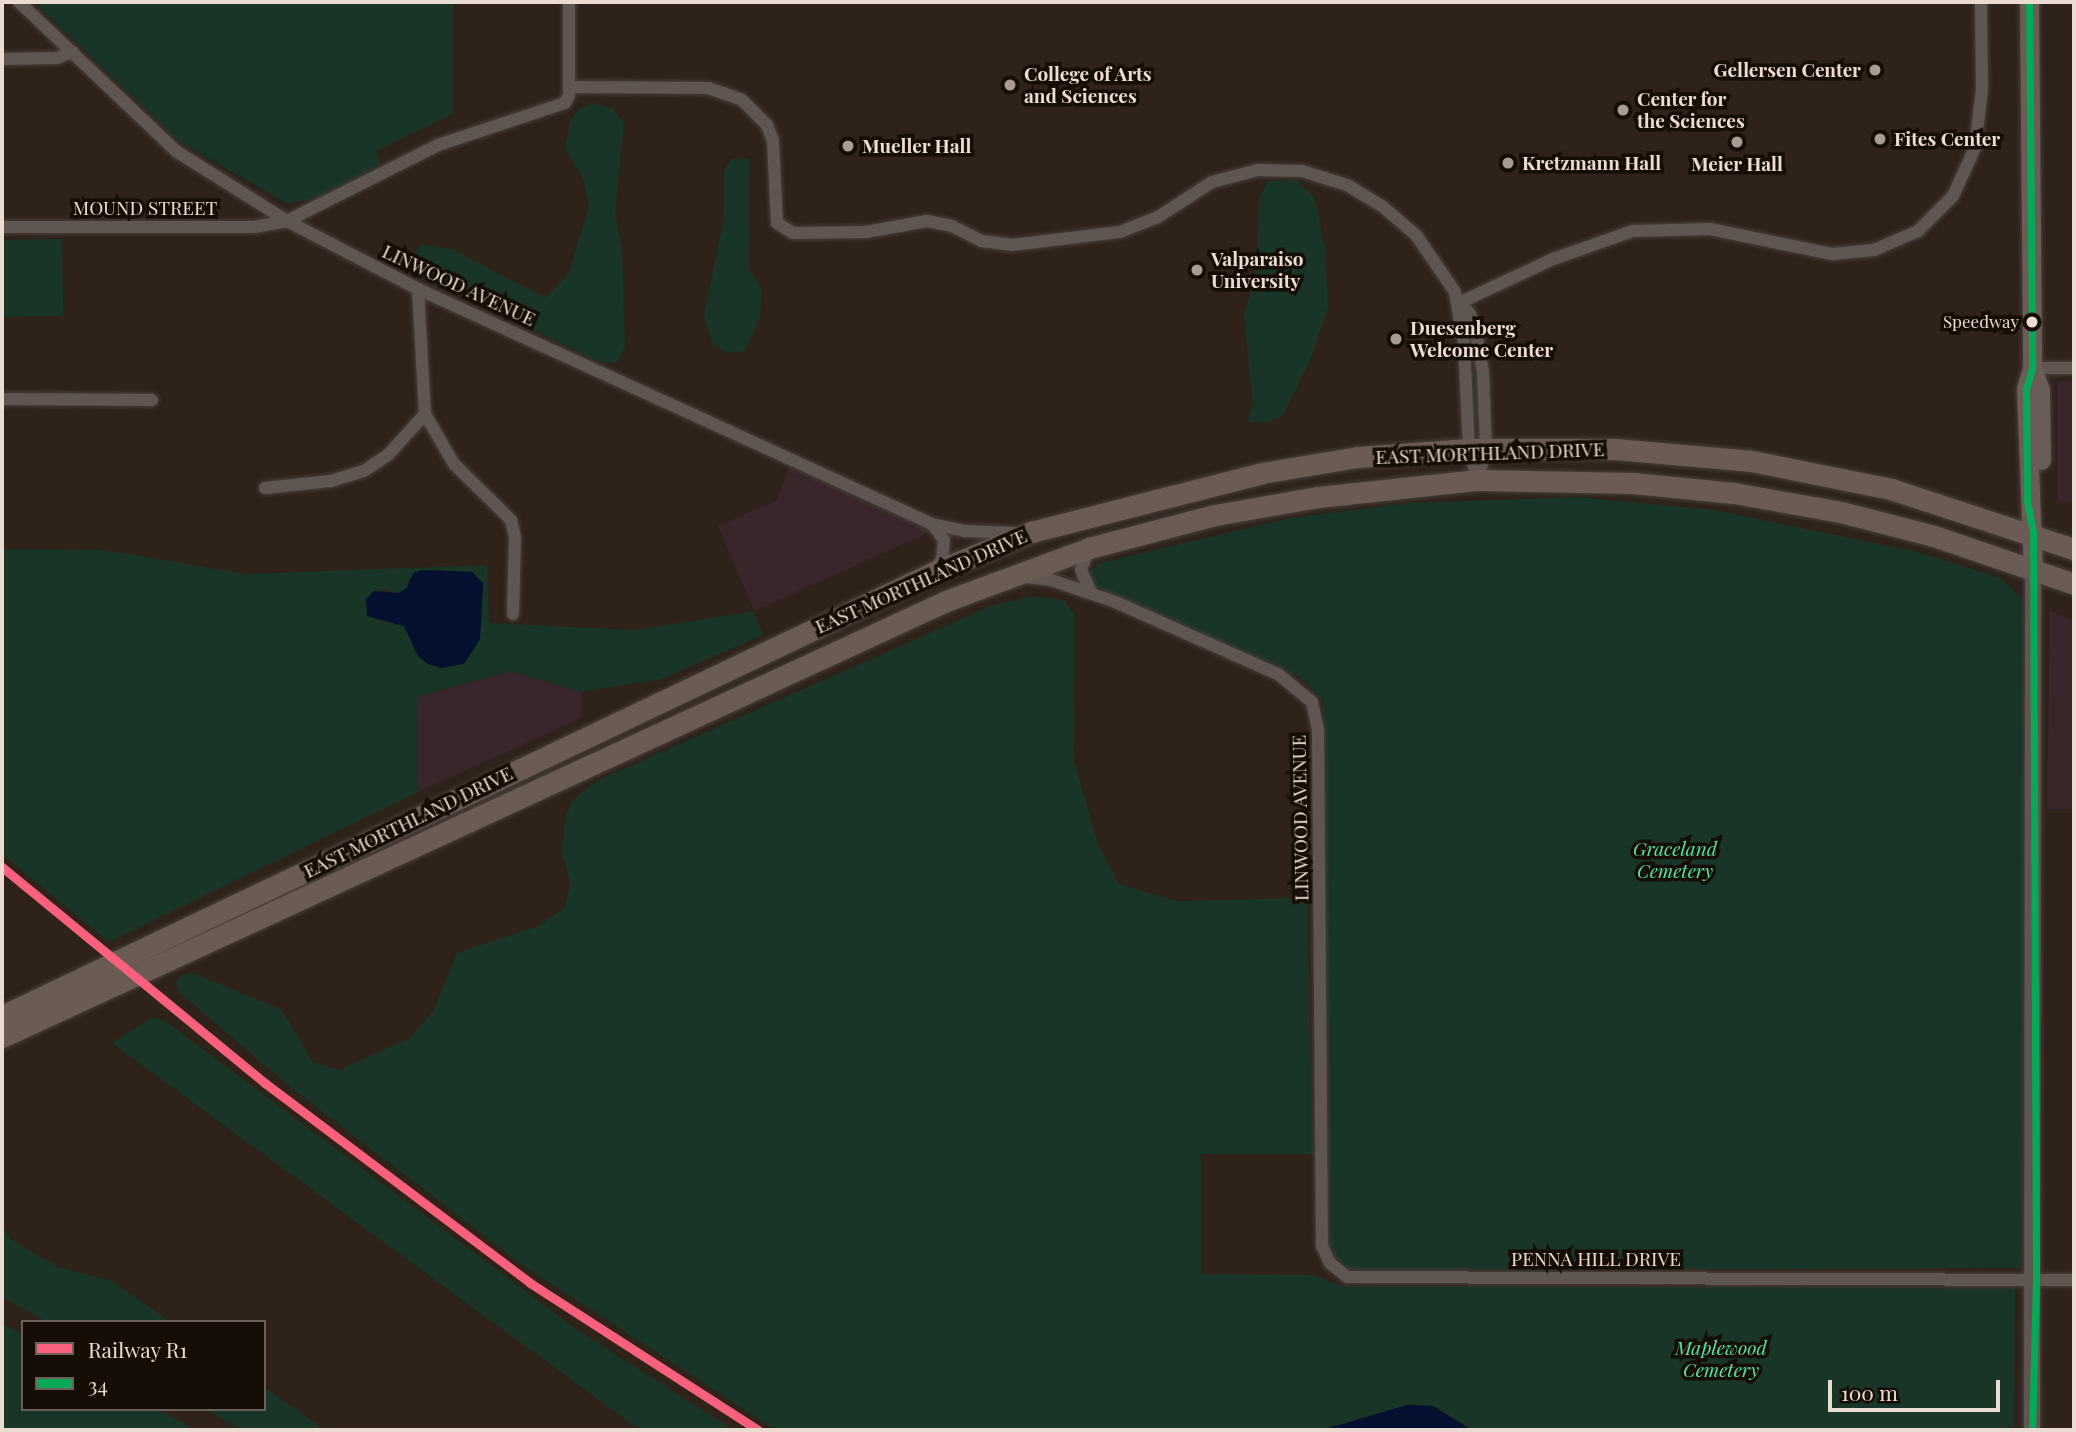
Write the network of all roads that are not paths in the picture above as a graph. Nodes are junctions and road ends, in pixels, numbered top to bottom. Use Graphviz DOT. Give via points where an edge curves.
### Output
graph roads {
  1 [pos="19,2"];
  2 [pos="569,2"];
  3 [pos="1981,2"];
  4 [pos="2029,2"];
  5 [pos="73,52"];
  6 [pos="2,58"];
  7 [pos="569,87"];
  8 [pos="287,221"];
  9 [pos="2,227"];
  10 [pos="418,289"];
  11 [pos="1459,303"];
  12 [pos="2032,368"];
  13 [pos="2074,368"];
  14 [pos="2,399"];
  15 [pos="152,400"];
  16 [pos="425,414"];
  17 [pos="1477,449"];
  18 [pos="1478,480"];
  19 [pos="265,488"];
  20 [pos="932,524"];
  21 [pos="1031,532"];
  22 [pos="2034,533"];
  23 [pos="1089,548"];
  24 [pos="2074,549"];
  25 [pos="2033,568"];
  26 [pos="934,572"];
  27 [pos="1011,576"];
  28 [pos="2074,584"];
  29 [pos="1091,592"];
  30 [pos="513,614"];
  31 [pos="2,1016"];
  32 [pos="2,1037"];
  33 [pos="1322,1058"];
  34 [pos="2036,1280"];
  35 [pos="2074,1280"];
  36 [pos="2032,1430"];
  1 -- 5 [label="street, LINWOOD AVENUE"];
  2 -- 7 [label="street"];
  3 -- 11 [label="street" via="1982,89 1975,148 1953,196 1917,230 1874,250 1832,254 1710,229 1633,231 1553,258"];
  4 -- 12 [label="main road"];
  5 -- 6 [label="street" via="57,58"];
  5 -- 8 [label="street, LINWOOD AVENUE" via="176,151"];
  7 -- 8 [label="street, MOUND STREET" via="565,103 556,109 438,145"];
  7 -- 11 [label="street" via="708,88 742,100 766,125 773,141 777,223 793,233 866,232 927,221 997,245 1099,236 1139,226 1193,192 1237,174 1280,169 1326,177 1364,194 1403,222 1433,254"];
  8 -- 9 [label="street, MOUND STREET" via="254,227"];
  8 -- 10 [label="street, LINWOOD AVENUE"];
  10 -- 16 [label="street"];
  10 -- 20 [label="street, LINWOOD AVENUE"];
  11 -- 17 [label="street" via="1470,314 1481,355"];
  12 -- 13 [label="street"];
  12 -- 22 [label="main road" via="2026,389 2027,501"];
  14 -- 15 [label="street"];
  16 -- 19 [label="street" via="388,455 364,471 331,481"];
  16 -- 30 [label="street" via="454,464 511,520 515,537"];
  17 -- 18 [label="street"];
  17 -- 21 [label="highway, EAST MORTHLAND DRIVE" via="1358,457 1262,473"];
  17 -- 22 [label="highway, EAST MORTHLAND DRIVE" via="1615,449 1752,461 1891,489"];
  18 -- 23 [label="highway, EAST MORTHLAND DRIVE" via="1305,499"];
  18 -- 25 [label="highway, EAST MORTHLAND DRIVE" via="1633,483 1734,493 1854,515"];
  20 -- 21 [label="street, LINWOOD AVENUE" via="983,534"];
  20 -- 26 [label="street" via="944,540 942,559"];
  21 -- 26 [label="highway, EAST MORTHLAND DRIVE"];
  22 -- 24 [label="highway, EAST MORTHLAND DRIVE"];
  22 -- 25 [label="main road"];
  23 -- 27 [label="highway, EAST MORTHLAND DRIVE"];
  23 -- 29 [label="street" via="1081,570"];
  25 -- 28 [label="highway, EAST MORTHLAND DRIVE"];
  25 -- 34 [label="street"];
  26 -- 31 [label="highway, EAST MORTHLAND DRIVE"];
  27 -- 29 [label="street, LINWOOD AVENUE"];
  27 -- 32 [label="highway, EAST MORTHLAND DRIVE" via="845,646"];
  29 -- 33 [label="street, LINWOOD AVENUE" via="1278,674 1312,702 1318,730"];
  33 -- 34 [label="street, PENNA HILL DRIVE" via="1322,1246 1330,1263 1347,1277"];
  34 -- 35 [label="street, PENNA HILL DRIVE"];
  34 -- 36 [label="street"];
}
